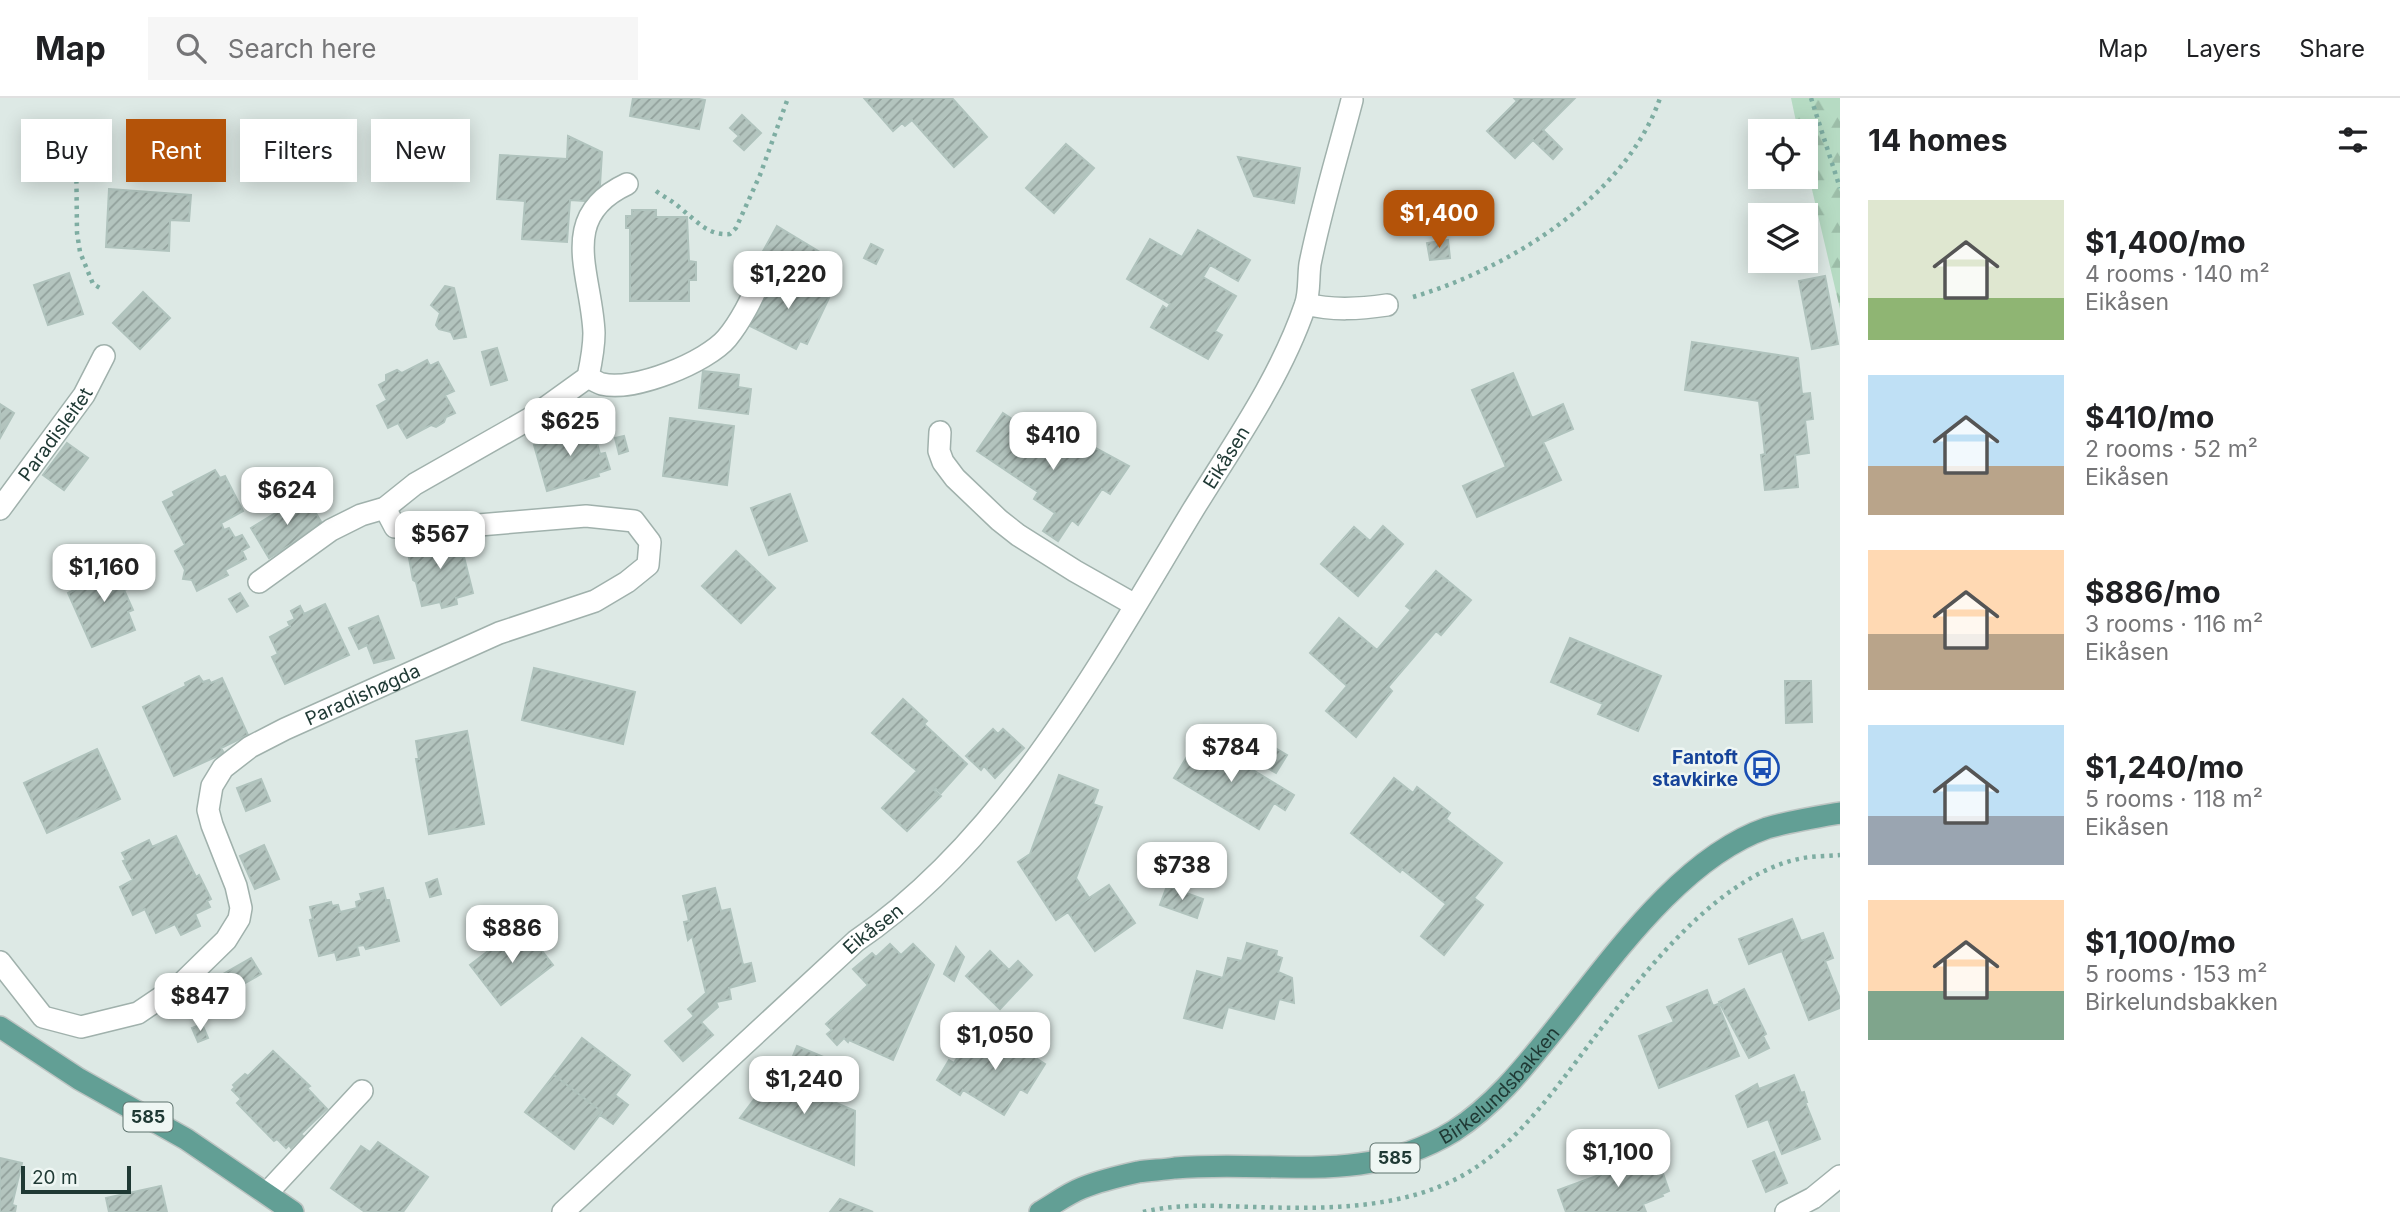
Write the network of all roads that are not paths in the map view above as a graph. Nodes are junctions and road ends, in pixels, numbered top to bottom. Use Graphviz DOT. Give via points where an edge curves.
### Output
graph roads {
  1 [pos="1352,99"];
  2 [pos="627,184"];
  3 [pos="760,281"];
  4 [pos="1306,304"];
  5 [pos="1387,305"];
  6 [pos="104,356"];
  7 [pos="588,377"];
  8 [pos="940,432"];
  9 [pos="384,508"];
  10 [pos="0,509"];
  11 [pos="260,582"];
  12 [pos="1135,605"];
  13 [pos="1840,813"];
  14 [pos="0,962"];
  15 [pos="0,1027"];
  16 [pos="362,1091"];
  17 [pos="1840,1176"];
  18 [pos="267,1193"];
  19 [pos="292,1212"];
  20 [pos="563,1212"];
  21 [pos="1040,1212"];
  22 [pos="1786,1212"];
  1 -- 4 [label="street, Eikåsen" via="1310,266"];
  2 -- 7 [label="street" via="602,200 586,224 583,254 594,334"];
  3 -- 7 [label="street" via="727,339 698,361 628,384 603,384"];
  4 -- 5 [label="street" via="1359,309"];
  4 -- 12 [label="street, Eikåsen" via="1275,375"];
  6 -- 10 [label="street, Paradisleitet" via="84,395"];
  7 -- 9 [label="street" via="531,418"];
  8 -- 12 [label="street" via="943,462 999,520"];
  9 -- 11 [label="street" via="331,530"];
  9 -- 14 [label="street, Paradishøgda" via="394,527 586,516 634,521 650,542 648,565 595,601 499,633 250,747 223,768 212,786 208,810 236,886 239,919 226,940 181,984 138,1013 81,1027 43,1017"];
  12 -- 20 [label="street, Eikåsen" via="1089,681 995,812 944,868 856,941"];
  13 -- 21 [label="main road, Birkelundsbakken / 585" via="1765,829 1710,859 1650,914 1492,1103 1431,1143 1393,1158 1325,1169 1201,1166 1139,1172 1082,1188"];
  15 -- 18 [label="main road, 585"];
  16 -- 18 [label="street"];
  17 -- 22 [label="street"];
  18 -- 19 [label="main road, 585"];
}
